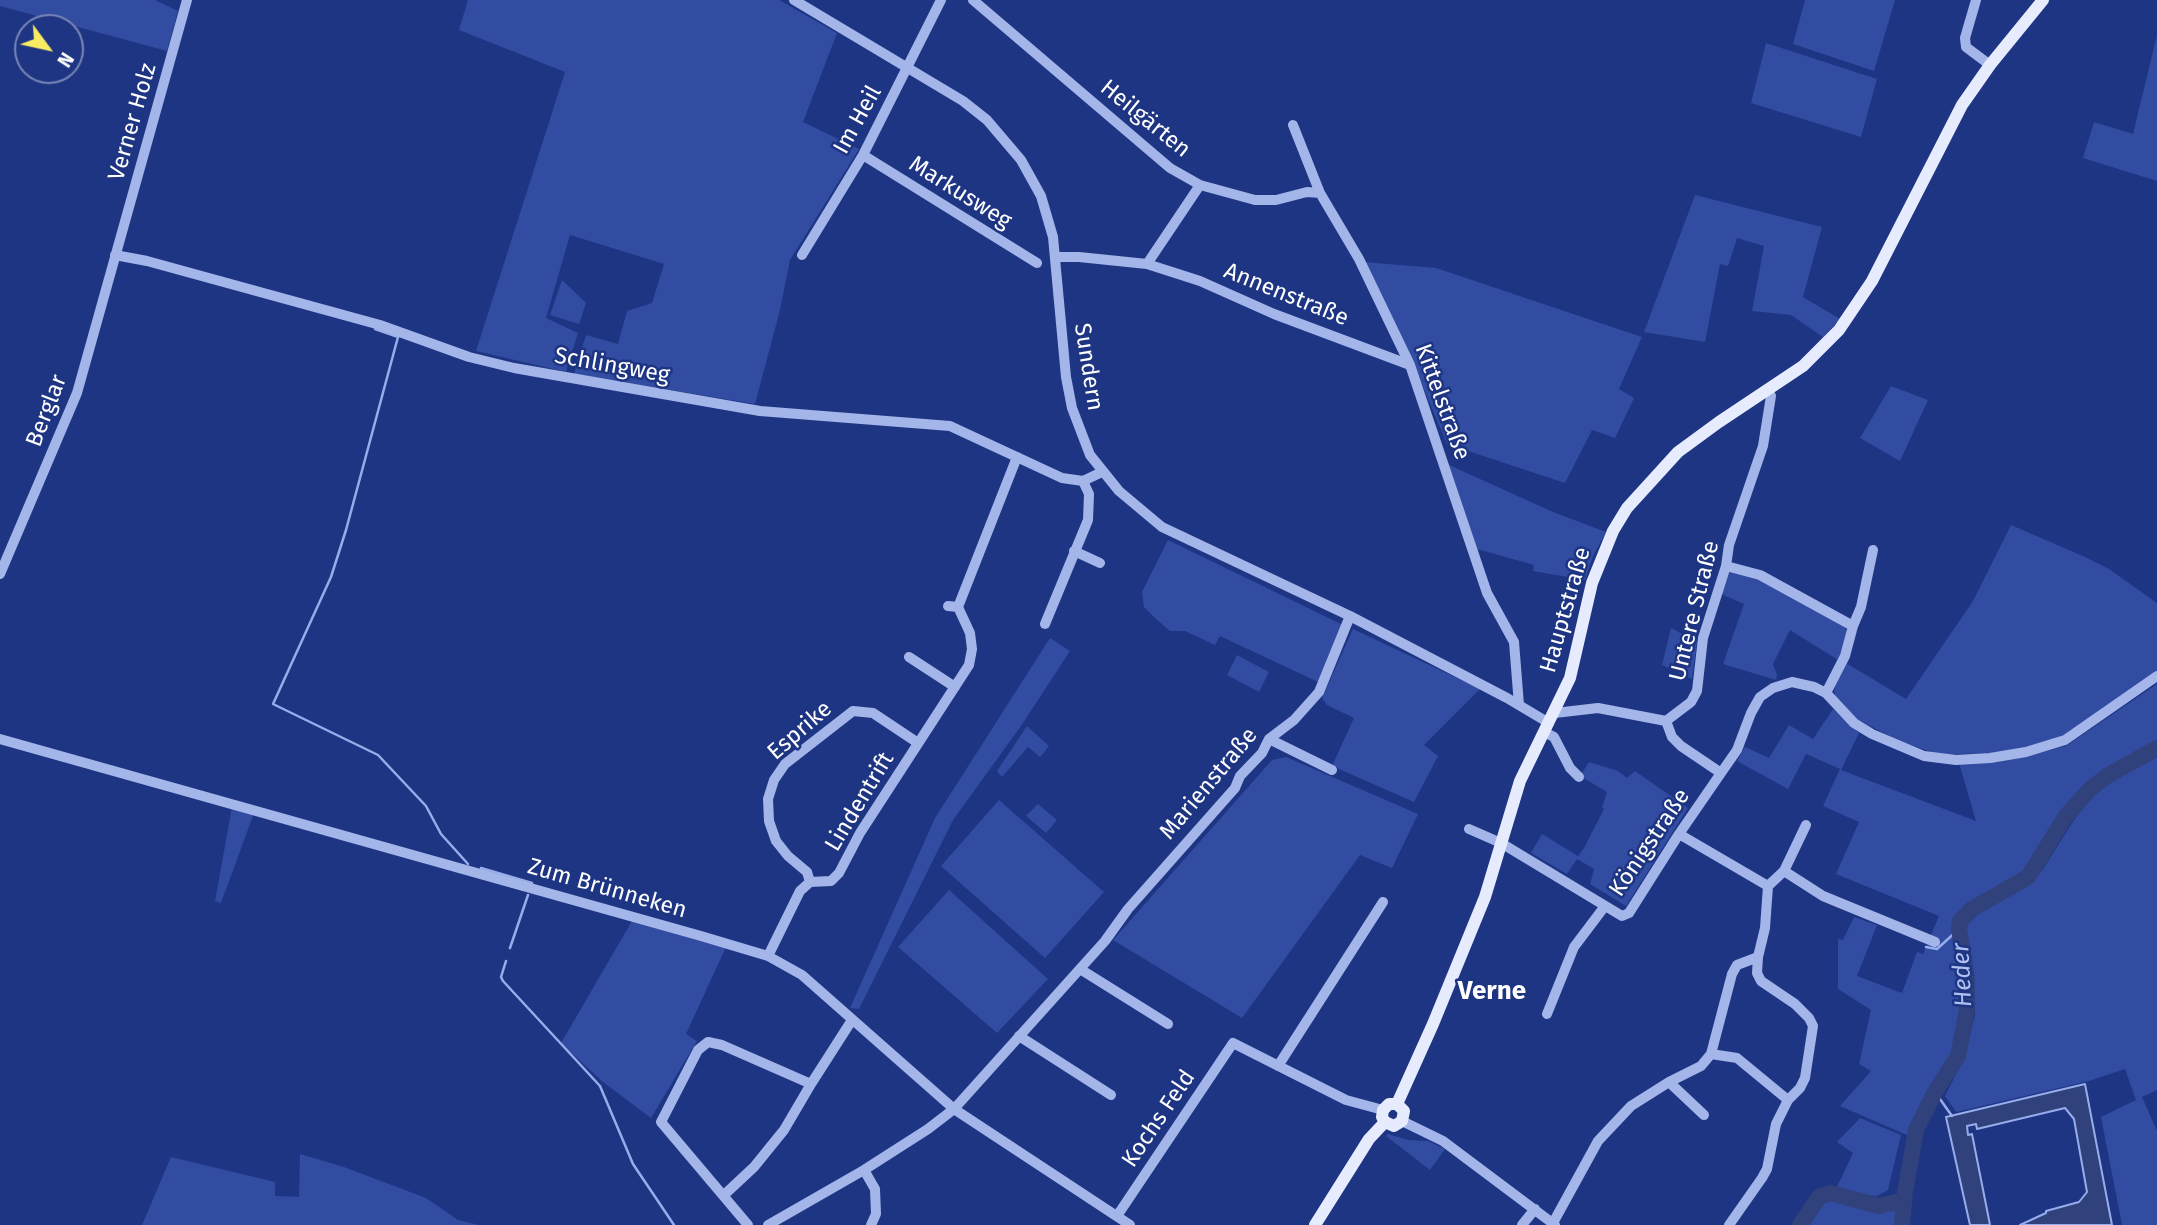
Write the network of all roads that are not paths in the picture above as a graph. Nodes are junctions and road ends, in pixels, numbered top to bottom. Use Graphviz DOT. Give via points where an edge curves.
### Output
graph roads {
  1 [pos="187,0"];
  2 [pos="794,0"];
  3 [pos="941,0"];
  4 [pos="973,0"];
  5 [pos="1976,0"];
  6 [pos="2043,0"];
  7 [pos="1990,65"];
  8 [pos="909,67"];
  9 [pos="1293,125"];
  10 [pos="863,155"];
  11 [pos="1200,185"];
  12 [pos="1320,193"];
  13 [pos="802,255"];
  14 [pos="115,256"];
  15 [pos="1056,257"];
  16 [pos="1037,263"];
  17 [pos="1147,264"];
  18 [pos="1410,365"];
  19 [pos="1768,390"];
  20 [pos="1017,457"];
  21 [pos="1102,472"];
  22 [pos="1083,481"];
  23 [pos="1873,550"];
  24 [pos="1074,551"];
  25 [pos="1100,563"];
  26 [pos="1726,566"];
  27 [pos="0,575"];
  28 [pos="1350,616"];
  29 [pos="1045,624"];
  30 [pos="1853,626"];
  31 [pos="909,657"];
  32 [pos="2157,676"];
  33 [pos="955,687"];
  34 [pos="1826,693"];
  35 [pos="1519,705"];
  36 [pos="1666,721"];
  37 [pos="1550,723"];
  38 [pos="0,739"];
  39 [pos="1269,739"];
  40 [pos="918,743"];
  41 [pos="1332,770"];
  42 [pos="1721,773"];
  43 [pos="1579,778"];
  44 [pos="1806,825"];
  45 [pos="1469,829"];
  46 [pos="1679,834"];
  47 [pos="1501,843"];
  48 [pos="1784,871"];
  49 [pos="810,882"];
  50 [pos="1768,886"];
  51 [pos="1382,902"];
  52 [pos="1605,906"];
  53 [pos="1935,942"];
  54 [pos="768,956"];
  55 [pos="1758,957"];
  56 [pos="1080,969"];
  57 [pos="1547,1014"];
  58 [pos="852,1020"];
  59 [pos="1168,1024"];
  60 [pos="1019,1036"];
  61 [pos="1711,1054"];
  62 [pos="1278,1066"];
  63 [pos="1669,1082"];
  64 [pos="811,1084"];
  65 [pos="1111,1095"];
  66 [pos="1788,1100"];
  67 [pos="1397,1104"];
  68 [pos="954,1109"];
  69 [pos="1704,1115"];
  70 [pos="1384,1116"];
  71 [pos="1402,1121"];
  72 [pos="864,1170"];
  73 [pos="724,1195"];
  74 [pos="1535,1209"];
  75 [pos="1117,1216"];
  76 [pos="1554,1224"];
  77 [pos="748,1225"];
  78 [pos="768,1225"];
  79 [pos="871,1225"];
  80 [pos="1130,1225"];
  81 [pos="1315,1225"];
  82 [pos="1522,1225"];
  83 [pos="1729,1225"];
  1 -- 14 [label="street, Verner Holz"];
  2 -- 8 [label="street, Sundern"];
  3 -- 8 [label="street, Im Heil"];
  4 -- 11 [label="street, Heilgärten" via="1170,167"];
  5 -- 7 [label="street" via="1966,47"];
  6 -- 7 [label="main road, Hauptstraße"];
  7 -- 19 [label="main road, Hauptstraße" via="1962,105 1856,307 1823,348"];
  8 -- 10 [label="street, Im Heil"];
  8 -- 15 [label="street, Sundern" via="963,101 1009,144 1041,196"];
  9 -- 12 [label="street, Kittelstraße"];
  10 -- 13 [label="street, Im Heil"];
  10 -- 16 [label="street, Markusweg"];
  11 -- 12 [label="street, Heilgärten" via="1255,200"];
  11 -- 17 [label="street"];
  12 -- 18 [label="street, Kittelstraße" via="1359,259"];
  14 -- 20 [label="street, Schlingweg" via="367,322 514,368 760,411 950,426"];
  14 -- 27 [label="street, Berglar" via="77,393"];
  15 -- 17 [label="street, Annenstraße"];
  15 -- 21 [label="street, Sundern" via="1072,408 1090,455"];
  17 -- 18 [label="street, Annenstraße"];
  18 -- 35 [label="street, Kittelstraße" via="1487,593 1514,642"];
  19 -- 26 [label="street, Untere Straße" via="1771,396 1763,446"];
  19 -- 37 [label="main road, Hauptstraße" via="1678,452 1628,508 1593,579 1570,678"];
  20 -- 22 [label="street, Schlingweg" via="1062,478"];
  20 -- 33 [label="street, Lindentrift" via="953,606 970,634 972,649 969,665"];
  21 -- 22 [label="street"];
  21 -- 28 [label="street, Sundern" via="1136,508 1162,527"];
  22 -- 24 [label="street" via="1090,505"];
  23 -- 30 [label="street"];
  24 -- 25 [label="street"];
  24 -- 29 [label="street"];
  26 -- 30 [label="street" via="1760,575"];
  26 -- 36 [label="street, Untere Straße" via="1703,638 1697,691 1691,702"];
  28 -- 35 [label="street, Sundern"];
  28 -- 39 [label="street, Marienstraße" via="1320,692"];
  30 -- 34 [label="street" via="1845,656"];
  31 -- 33 [label="street"];
  32 -- 34 [label="street" via="2065,740 2026,752 1956,760 1924,756 1896,745 1854,723"];
  33 -- 40 [label="street, Lindentrift"];
  34 -- 42 [label="street, Königstraße" via="1792,682 1760,697 1737,750"];
  35 -- 37 [label="street, Sundern"];
  36 -- 37 [label="street" via="1598,708"];
  36 -- 42 [label="street" via="1681,746"];
  37 -- 43 [label="street"];
  37 -- 47 [label="main road, Hauptstraße" via="1520,781"];
  38 -- 54 [label="street, Zum Brünneken"];
  39 -- 41 [label="street"];
  39 -- 56 [label="street, Marienstraße" via="1235,788"];
  40 -- 49 [label="street, Lindentrift" via="839,873 831,881"];
  40 -- 49 [label="street, Esprike" via="873,713 853,711 785,764 768,799 769,821 776,841 807,872"];
  42 -- 46 [label="street, Königstraße"];
  44 -- 48 [label="street"];
  45 -- 47 [label="street, Königstraße"];
  46 -- 50 [label="street"];
  46 -- 52 [label="street, Königstraße" via="1629,913 1622,916"];
  47 -- 52 [label="street, Königstraße"];
  47 -- 67 [label="main road, Hauptstraße" via="1480,910"];
  48 -- 50 [label="street"];
  48 -- 53 [label="street" via="1823,897"];
  49 -- 54 [label="street" via="800,891"];
  50 -- 55 [label="street"];
  51 -- 62 [label="street"];
  52 -- 57 [label="street" via="1574,947"];
  54 -- 58 [label="street, Zum Brünneken" via="802,975"];
  55 -- 61 [label="street" via="1737,965 1732,974"];
  55 -- 66 [label="street" via="1761,981 1795,1004 1813,1027 1805,1078"];
  56 -- 59 [label="street"];
  56 -- 60 [label="street, Marienstraße"];
  58 -- 64 [label="street"];
  58 -- 68 [label="street, Zum Brünneken"];
  60 -- 65 [label="street"];
  60 -- 68 [label="street, Marienstraße"];
  61 -- 63 [label="street" via="1701,1066"];
  61 -- 66 [label="street" via="1737,1058"];
  62 -- 70 [label="street"];
  62 -- 75 [label="street, Kochs Feld" via="1233,1043"];
  63 -- 69 [label="street"];
  63 -- 76 [label="street" via="1631,1106 1598,1141"];
  64 -- 73 [label="street" via="754,1167"];
  64 -- 73 [label="street" via="722,1045 708,1042 698,1050 661,1122"];
  66 -- 83 [label="street" via="1776,1124 1767,1169"];
  67 -- 70 [label="main road" via="1389,1104"];
  67 -- 71 [label="main road" via="1404,1111"];
  68 -- 72 [label="street, Marienstraße"];
  68 -- 75 [label="street, Zum Brünneken"];
  70 -- 71 [label="main road" via="1394,1126"];
  70 -- 81 [label="main road"];
  71 -- 74 [label="street" via="1443,1141"];
  72 -- 78 [label="street, Marienstraße"];
  72 -- 79 [label="street" via="875,1189 876,1214"];
  73 -- 77 [label="street"];
  74 -- 76 [label="street"];
  74 -- 82 [label="street"];
  75 -- 80 [label="street, Zum Brünneken"];
}
